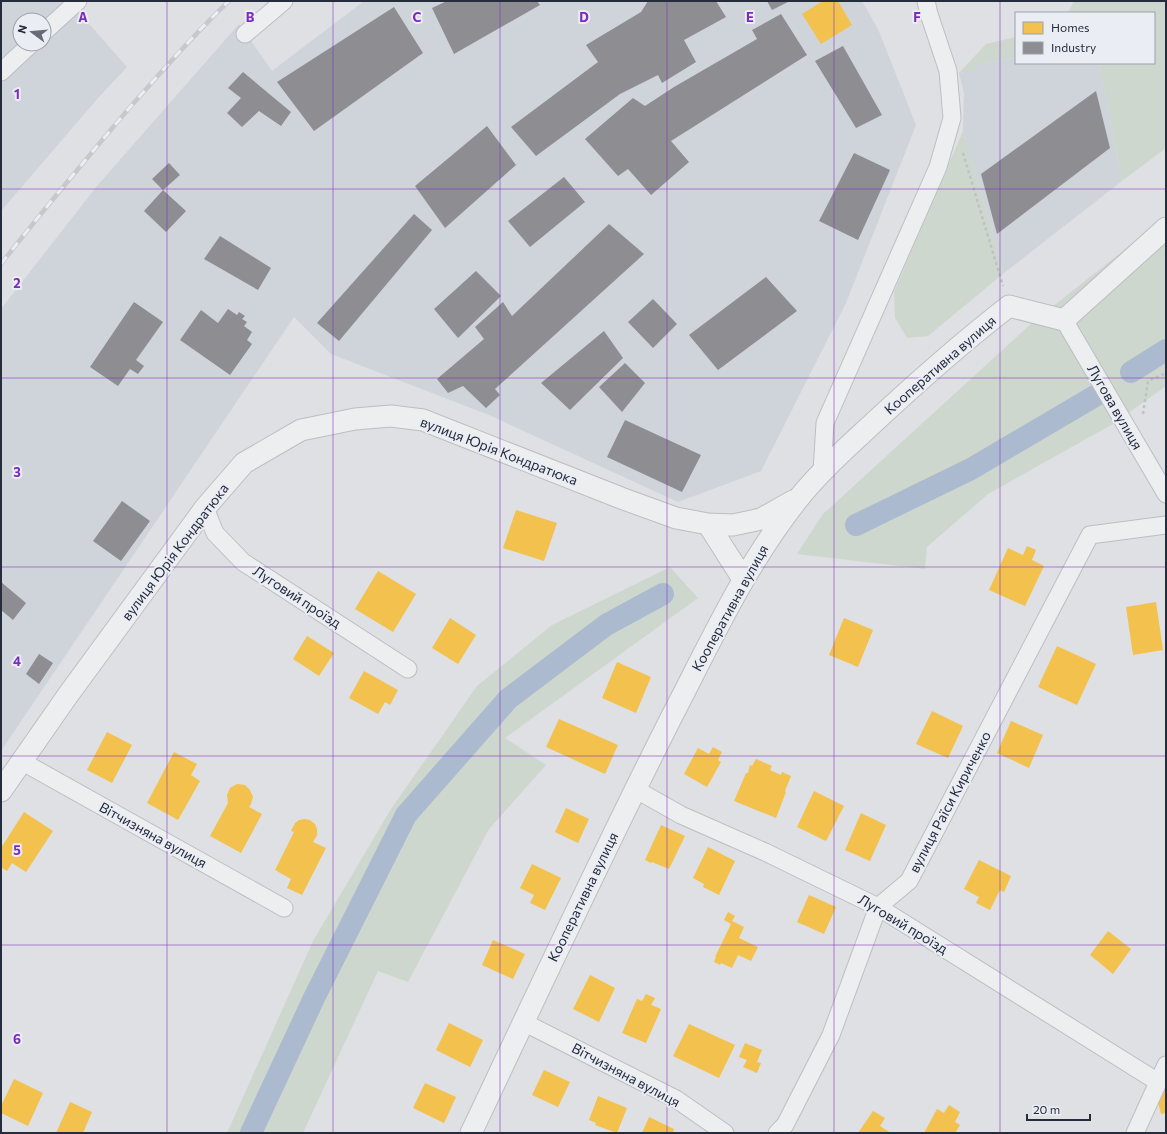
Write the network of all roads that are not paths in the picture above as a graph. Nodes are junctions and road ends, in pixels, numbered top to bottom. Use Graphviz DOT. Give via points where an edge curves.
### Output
graph roads {
  1 [pos="78,1"];
  2 [pos="284,1"];
  3 [pos="926,1"];
  4 [pos="52,25"];
  5 [pos="245,34"];
  6 [pos="22,52"];
  7 [pos="1,72"];
  8 [pos="1166,228"];
  9 [pos="1064,320"];
  10 [pos="822,472"];
  11 [pos="1166,494"];
  12 [pos="799,497"];
  13 [pos="205,508"];
  14 [pos="708,524"];
  15 [pos="1166,525"];
  16 [pos="743,579"];
  17 [pos="408,669"];
  18 [pos="21,761"];
  19 [pos="635,789"];
  20 [pos="1,791"];
  21 [pos="878,907"];
  22 [pos="284,908"];
  23 [pos="523,1022"];
  24 [pos="1166,1065"];
  25 [pos="1158,1082"];
  26 [pos="471,1133"];
  27 [pos="725,1133"];
  28 [pos="777,1133"];
  29 [pos="1135,1133"];
  1 -- 4 [label="street"];
  2 -- 5 [label="street"];
  3 -- 10 [label="street" via="948,71 952,118 938,167 825,423"];
  6 -- 7 [label="street"];
  8 -- 9 [label="street"];
  9 -- 10 [label="street, Кооперативна вулиця" via="1009,306 888,409"];
  9 -- 11 [label="street, Лугова вулиця"];
  10 -- 12 [label="street, Кооперативна вулиця"];
  12 -- 14 [label="street, вулиця Юрія Кондратюка" via="761,519 734,525"];
  12 -- 16 [label="street, Кооперативна вулиця"];
  13 -- 14 [label="street, вулиця Юрія Кондратюка" via="244,463 301,430 355,419 391,416 423,420 676,518"];
  13 -- 17 [label="street, Луговий проїзд" via="215,533 244,562"];
  13 -- 18 [label="street, вулиця Юрія Кондратюка"];
  14 -- 16 [label="street"];
  15 -- 21 [label="street, вулиця Раїси Кириченко" via="1090,535 909,881"];
  16 -- 19 [label="street, Кооперативна вулиця"];
  18 -- 20 [label="street, вулиця Юрія Кондратюка"];
  18 -- 22 [label="street, Вітчизняна вулиця"];
  19 -- 21 [label="street, Луговий проїзд" via="681,815 765,852"];
  19 -- 23 [label="street, Кооперативна вулиця"];
  21 -- 25 [label="street, Луговий проїзд"];
  21 -- 28 [label="street, вулиця Раїси Кириченко" via="831,1035 785,1125"];
  23 -- 26 [label="street, Кооперативна вулиця"];
  23 -- 27 [label="street, Вітчизняна вулиця" via="676,1099"];
  24 -- 25 [label="street"];
  25 -- 29 [label="street"];
}
